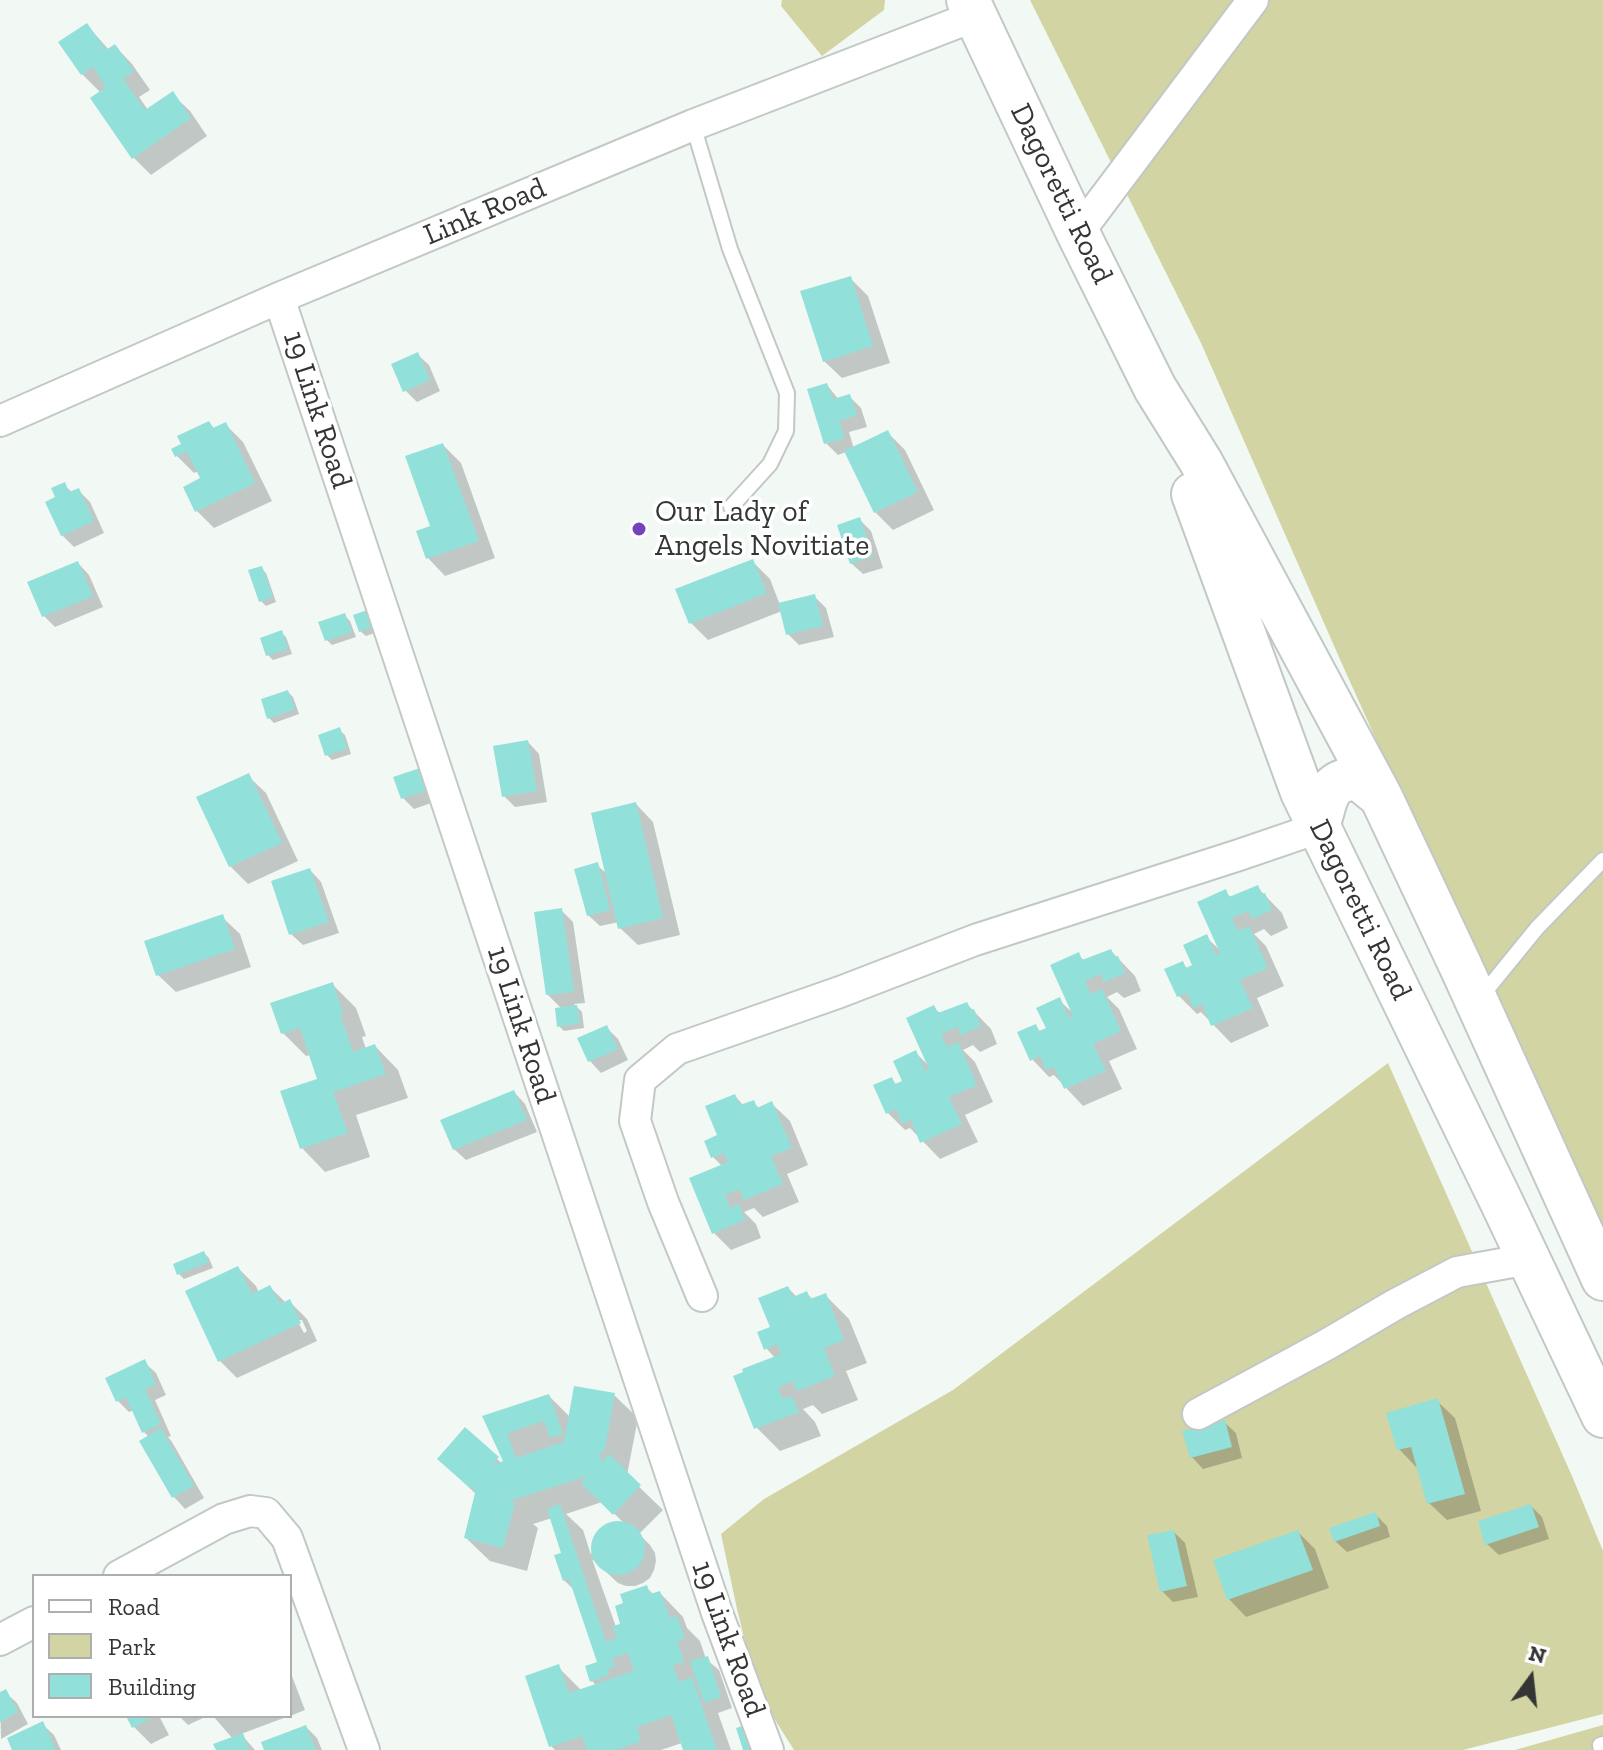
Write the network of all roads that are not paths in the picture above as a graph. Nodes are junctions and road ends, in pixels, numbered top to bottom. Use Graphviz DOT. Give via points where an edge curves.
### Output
graph roads {
  1 [pos="1253,0"];
  2 [pos="972,8"];
  3 [pos="693,125"];
  4 [pos="1078,233"];
  5 [pos="279,298"];
  6 [pos="1155,388"];
  7 [pos="0,421"];
  8 [pos="731,507"];
  9 [pos="1381,797"];
  10 [pos="1320,825"];
  11 [pos="1603,860"];
  12 [pos="1477,1002"];
  13 [pos="1529,1259"];
  14 [pos="1603,1279"];
  15 [pos="702,1296"];
  16 [pos="1198,1414"];
  17 [pos="1603,1416"];
  18 [pos="123,1574"];
  19 [pos="32,1623"];
  20 [pos="0,1640"];
  21 [pos="364,1750"];
  22 [pos="768,1750"];
  1 -- 4 [label="street"];
  2 -- 3 [label="street, Link Road"];
  2 -- 4 [label="main road, Dagoretti Road"];
  3 -- 5 [label="street, Link Road"];
  3 -- 8 [label="lane" via="730,249 787,393 786,431 770,464"];
  4 -- 6 [label="main road, Dagoretti Road"];
  5 -- 7 [label="street, Link Road"];
  5 -- 22 [label="street, 19 Link Road" via="717,1613"];
  6 -- 9 [label="main road, Dagoretti Road" via="1201,462"];
  6 -- 10 [label="main road, Dagoretti Road" via="1302,792"];
  9 -- 10 [label="main road" via="1359,779 1340,780 1327,796"];
  9 -- 12 [label="main road, Dagoretti Road"];
  10 -- 13 [label="main road, Dagoretti Road"];
  10 -- 15 [label="street" via="975,940 677,1049 640,1080 635,1121"];
  11 -- 12 [label="lane" via="1537,928"];
  12 -- 14 [label="main road, Dagoretti Road"];
  13 -- 16 [label="street" via="1457,1272"];
  13 -- 17 [label="main road, Dagoretti Road"];
  18 -- 21 [label="street" via="224,1519 250,1511 266,1513 287,1538"];
  19 -- 20 [label="street"];
}
